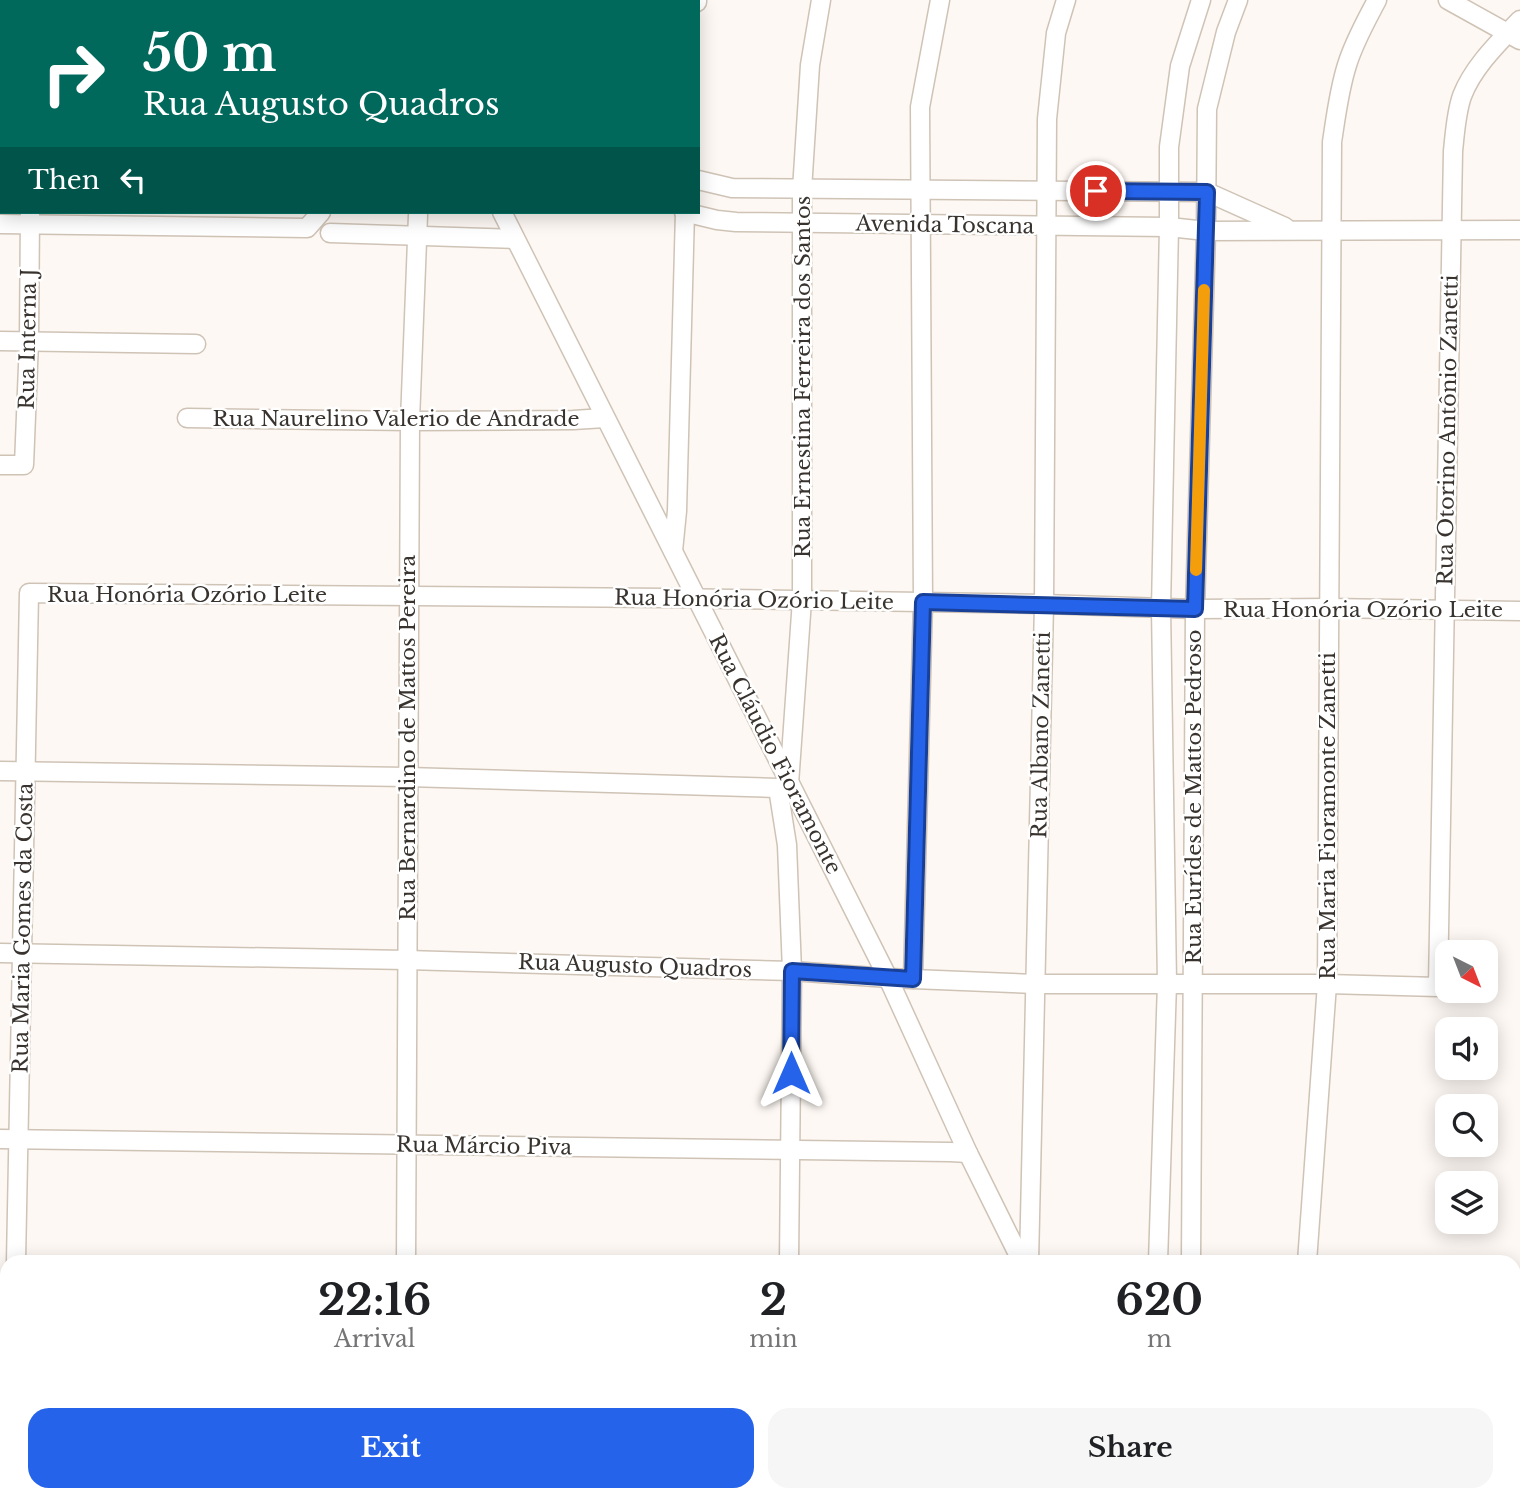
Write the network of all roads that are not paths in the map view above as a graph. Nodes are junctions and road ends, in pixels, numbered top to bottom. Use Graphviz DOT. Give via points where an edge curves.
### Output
graph roads {
  1 [pos="821,0"];
  2 [pos="940,0"];
  3 [pos="1066,0"];
  4 [pos="1238,0"];
  5 [pos="1377,0"];
  6 [pos="1448,0"];
  7 [pos="1196,1"];
  8 [pos="1520,20"];
  9 [pos="1514,37"];
  10 [pos="700,180"];
  11 [pos="802,190"];
  12 [pos="921,191"];
  13 [pos="1047,191"];
  14 [pos="1169,192"];
  15 [pos="1207,192"];
  16 [pos="319,214"];
  17 [pos="503,214"];
  18 [pos="685,214"];
  19 [pos="693,214"];
  20 [pos="418,215"];
  21 [pos="30,219"];
  22 [pos="803,223"];
  23 [pos="0,224"];
  24 [pos="921,224"];
  25 [pos="1046,225"];
  26 [pos="1169,227"];
  27 [pos="1292,230"];
  28 [pos="1331,230"];
  29 [pos="1452,230"];
  30 [pos="1520,230"];
  31 [pos="1206,231"];
  32 [pos="330,233"];
  33 [pos="417,236"];
  34 [pos="515,239"];
  35 [pos="0,341"];
  36 [pos="29,341"];
  37 [pos="196,344"];
  38 [pos="187,418"];
  39 [pos="606,418"];
  40 [pos="410,421"];
  41 [pos="0,465"];
  42 [pos="673,553"];
  43 [pos="29,593"];
  44 [pos="409,596"];
  45 [pos="696,599"];
  46 [pos="802,600"];
  47 [pos="923,602"];
  48 [pos="1044,604"];
  49 [pos="1161,608"];
  50 [pos="1329,608"];
  51 [pos="1195,609"];
  52 [pos="1445,610"];
  53 [pos="1520,611"];
  54 [pos="0,771"];
  55 [pos="26,771"];
  56 [pos="408,777"];
  57 [pos="784,786"];
  58 [pos="1438,940"];
  59 [pos="0,953"];
  60 [pos="23,953"];
  61 [pos="407,960"];
  62 [pos="792,971"];
  63 [pos="888,978"];
  64 [pos="913,979"];
  65 [pos="1036,984"];
  66 [pos="1167,984"];
  67 [pos="1327,984"];
  68 [pos="1193,985"];
  69 [pos="1435,987"];
  70 [pos="0,1139"];
  71 [pos="18,1140"];
  72 [pos="406,1145"];
  73 [pos="791,1150"];
  74 [pos="968,1153"];
  75 [pos="16,1255"];
  76 [pos="406,1255"];
  77 [pos="789,1255"];
  78 [pos="1019,1255"];
  79 [pos="1029,1255"];
  80 [pos="1158,1255"];
  81 [pos="1191,1255"];
  82 [pos="1308,1255"];
  1 -- 11 [label="street, Rua Ernestina Ferreira dos Santos" via="810,65"];
  2 -- 12 [label="street" via="920,107"];
  3 -- 13 [label="street, Rua Albano Zanetti" via="1056,33 1047,119"];
  4 -- 15 [label="street, Rua Eurídes de Mattos Pedroso" via="1207,109"];
  5 -- 28 [label="street, Rua Maria Fioramonte Zanetti" via="1360,32 1338,99 1332,142"];
  6 -- 9 [label="street"];
  7 -- 14 [label="street, Rua Eurídes de Mattos Pedroso" via="1180,66 1169,147"];
  8 -- 9 [label="street, Rua Otorino Antônio Zanetti"];
  9 -- 29 [label="street, Rua Otorino Antônio Zanetti" via="1478,68 1463,95 1453,151"];
  10 -- 11 [label="street, Avenida Toscana" via="732,188"];
  11 -- 12 [label="street, Avenida Toscana"];
  11 -- 22 [label="street, Rua Ernestina Ferreira dos Santos"];
  12 -- 13 [label="street, Avenida Toscana"];
  12 -- 24 [label="street"];
  13 -- 14 [label="street, Avenida Toscana"];
  13 -- 25 [label="street, Rua Albano Zanetti"];
  14 -- 15 [label="street, Avenida Toscana"];
  14 -- 26 [label="street, Rua Eurídes de Mattos Pedroso"];
  15 -- 27 [label="street, Avenida Toscana"];
  15 -- 31 [label="street, Rua Eurídes de Mattos Pedroso"];
  16 -- 21 [label="street" via="307,228"];
  17 -- 34 [label="street, Rua Cláudio Fioramonte"];
  18 -- 42 [label="street"];
  19 -- 22 [label="street, Avenida Toscana" via="736,222"];
  20 -- 33 [label="street, Rua Bernardino de Mattos Pereira"];
  21 -- 23 [label="street"];
  21 -- 36 [label="street, Rua Interna J"];
  22 -- 24 [label="street, Avenida Toscana"];
  22 -- 46 [label="street, Rua Ernestina Ferreira dos Santos"];
  24 -- 25 [label="street, Avenida Toscana"];
  24 -- 47 [label="street"];
  25 -- 26 [label="street, Avenida Toscana"];
  25 -- 48 [label="street, Rua Albano Zanetti"];
  26 -- 31 [label="street, Avenida Toscana"];
  26 -- 49 [label="street, Rua Eurídes de Mattos Pedroso"];
  27 -- 28 [label="street, Avenida Toscana"];
  27 -- 31 [label="street, Avenida Toscana"];
  28 -- 29 [label="street, Avenida Toscana"];
  28 -- 50 [label="street, Rua Maria Fioramonte Zanetti"];
  29 -- 30 [label="street, Avenida Toscana"];
  29 -- 52 [label="street, Rua Otorino Antônio Zanetti"];
  31 -- 51 [label="street, Rua Eurídes de Mattos Pedroso"];
  32 -- 33 [label="street"];
  33 -- 34 [label="street"];
  33 -- 40 [label="street, Rua Bernardino de Mattos Pereira"];
  34 -- 39 [label="street, Rua Cláudio Fioramonte"];
  35 -- 36 [label="street"];
  36 -- 37 [label="street"];
  36 -- 41 [label="street, Rua Interna J" via="24,465"];
  38 -- 40 [label="street, Rua Naurelino Valerio de Andrade"];
  39 -- 40 [label="street, Rua Naurelino Valerio de Andrade"];
  39 -- 42 [label="street, Rua Cláudio Fioramonte"];
  40 -- 44 [label="street, Rua Bernardino de Mattos Pereira"];
  42 -- 45 [label="street, Rua Cláudio Fioramonte"];
  43 -- 44 [label="street, Rua Honória Ozório Leite"];
  43 -- 55 [label="street, Rua Maria Gomes da Costa"];
  44 -- 45 [label="street, Rua Honória Ozório Leite"];
  44 -- 56 [label="street, Rua Bernardino de Mattos Pereira"];
  45 -- 46 [label="street, Rua Honória Ozório Leite"];
  45 -- 57 [label="street, Rua Cláudio Fioramonte"];
  46 -- 47 [label="street, Rua Honória Ozório Leite"];
  46 -- 57 [label="street, Rua Ernestina Ferreira dos Santos"];
  47 -- 48 [label="street, Rua Honória Ozório Leite"];
  47 -- 64 [label="street"];
  48 -- 49 [label="street, Rua Honória Ozório Leite"];
  48 -- 65 [label="street, Rua Albano Zanetti"];
  49 -- 51 [label="street, Rua Honória Ozório Leite"];
  49 -- 66 [label="street, Rua Eurídes de Mattos Pedroso"];
  50 -- 51 [label="street, Rua Honória Ozório Leite"];
  50 -- 52 [label="street, Rua Honória Ozório Leite"];
  50 -- 67 [label="street, Rua Maria Fioramonte Zanetti"];
  51 -- 68 [label="street, Rua Eurídes de Mattos Pedroso"];
  52 -- 53 [label="street, Rua Honória Ozório Leite"];
  52 -- 58 [label="street, Rua Otorino Antônio Zanetti"];
  54 -- 55 [label="street"];
  55 -- 56 [label="street"];
  55 -- 60 [label="street, Rua Maria Gomes da Costa"];
  56 -- 57 [label="street"];
  56 -- 61 [label="street, Rua Bernardino de Mattos Pereira"];
  57 -- 62 [label="street"];
  57 -- 63 [label="street, Rua Cláudio Fioramonte"];
  59 -- 60 [label="street, Rua Augusto Quadros"];
  60 -- 61 [label="street, Rua Augusto Quadros"];
  60 -- 71 [label="street, Rua Maria Gomes da Costa"];
  61 -- 62 [label="street, Rua Augusto Quadros"];
  61 -- 72 [label="street, Rua Bernardino de Mattos Pereira"];
  62 -- 63 [label="street, Rua Augusto Quadros"];
  62 -- 73 [label="street"];
  63 -- 64 [label="street, Rua Augusto Quadros"];
  63 -- 74 [label="street, Rua Cláudio Fioramonte"];
  64 -- 65 [label="street, Rua Augusto Quadros"];
  65 -- 66 [label="street, Rua Augusto Quadros"];
  65 -- 79 [label="street, Rua Albano Zanetti"];
  66 -- 68 [label="street, Rua Augusto Quadros"];
  66 -- 80 [label="street, Rua Eurídes de Mattos Pedroso"];
  67 -- 68 [label="street, Rua Augusto Quadros"];
  67 -- 69 [label="street, Rua Augusto Quadros"];
  67 -- 82 [label="street, Rua Maria Fioramonte Zanetti"];
  68 -- 81 [label="street, Rua Eurídes de Mattos Pedroso"];
  70 -- 71 [label="street, Rua Márcio Piva"];
  71 -- 72 [label="street, Rua Márcio Piva"];
  71 -- 75 [label="street, Rua Maria Gomes da Costa"];
  72 -- 73 [label="street, Rua Márcio Piva"];
  72 -- 76 [label="street, Rua Bernardino de Mattos Pereira"];
  73 -- 74 [label="street, Rua Márcio Piva"];
  73 -- 77 [label="street"];
  74 -- 78 [label="street, Rua Cláudio Fioramonte"];
}
